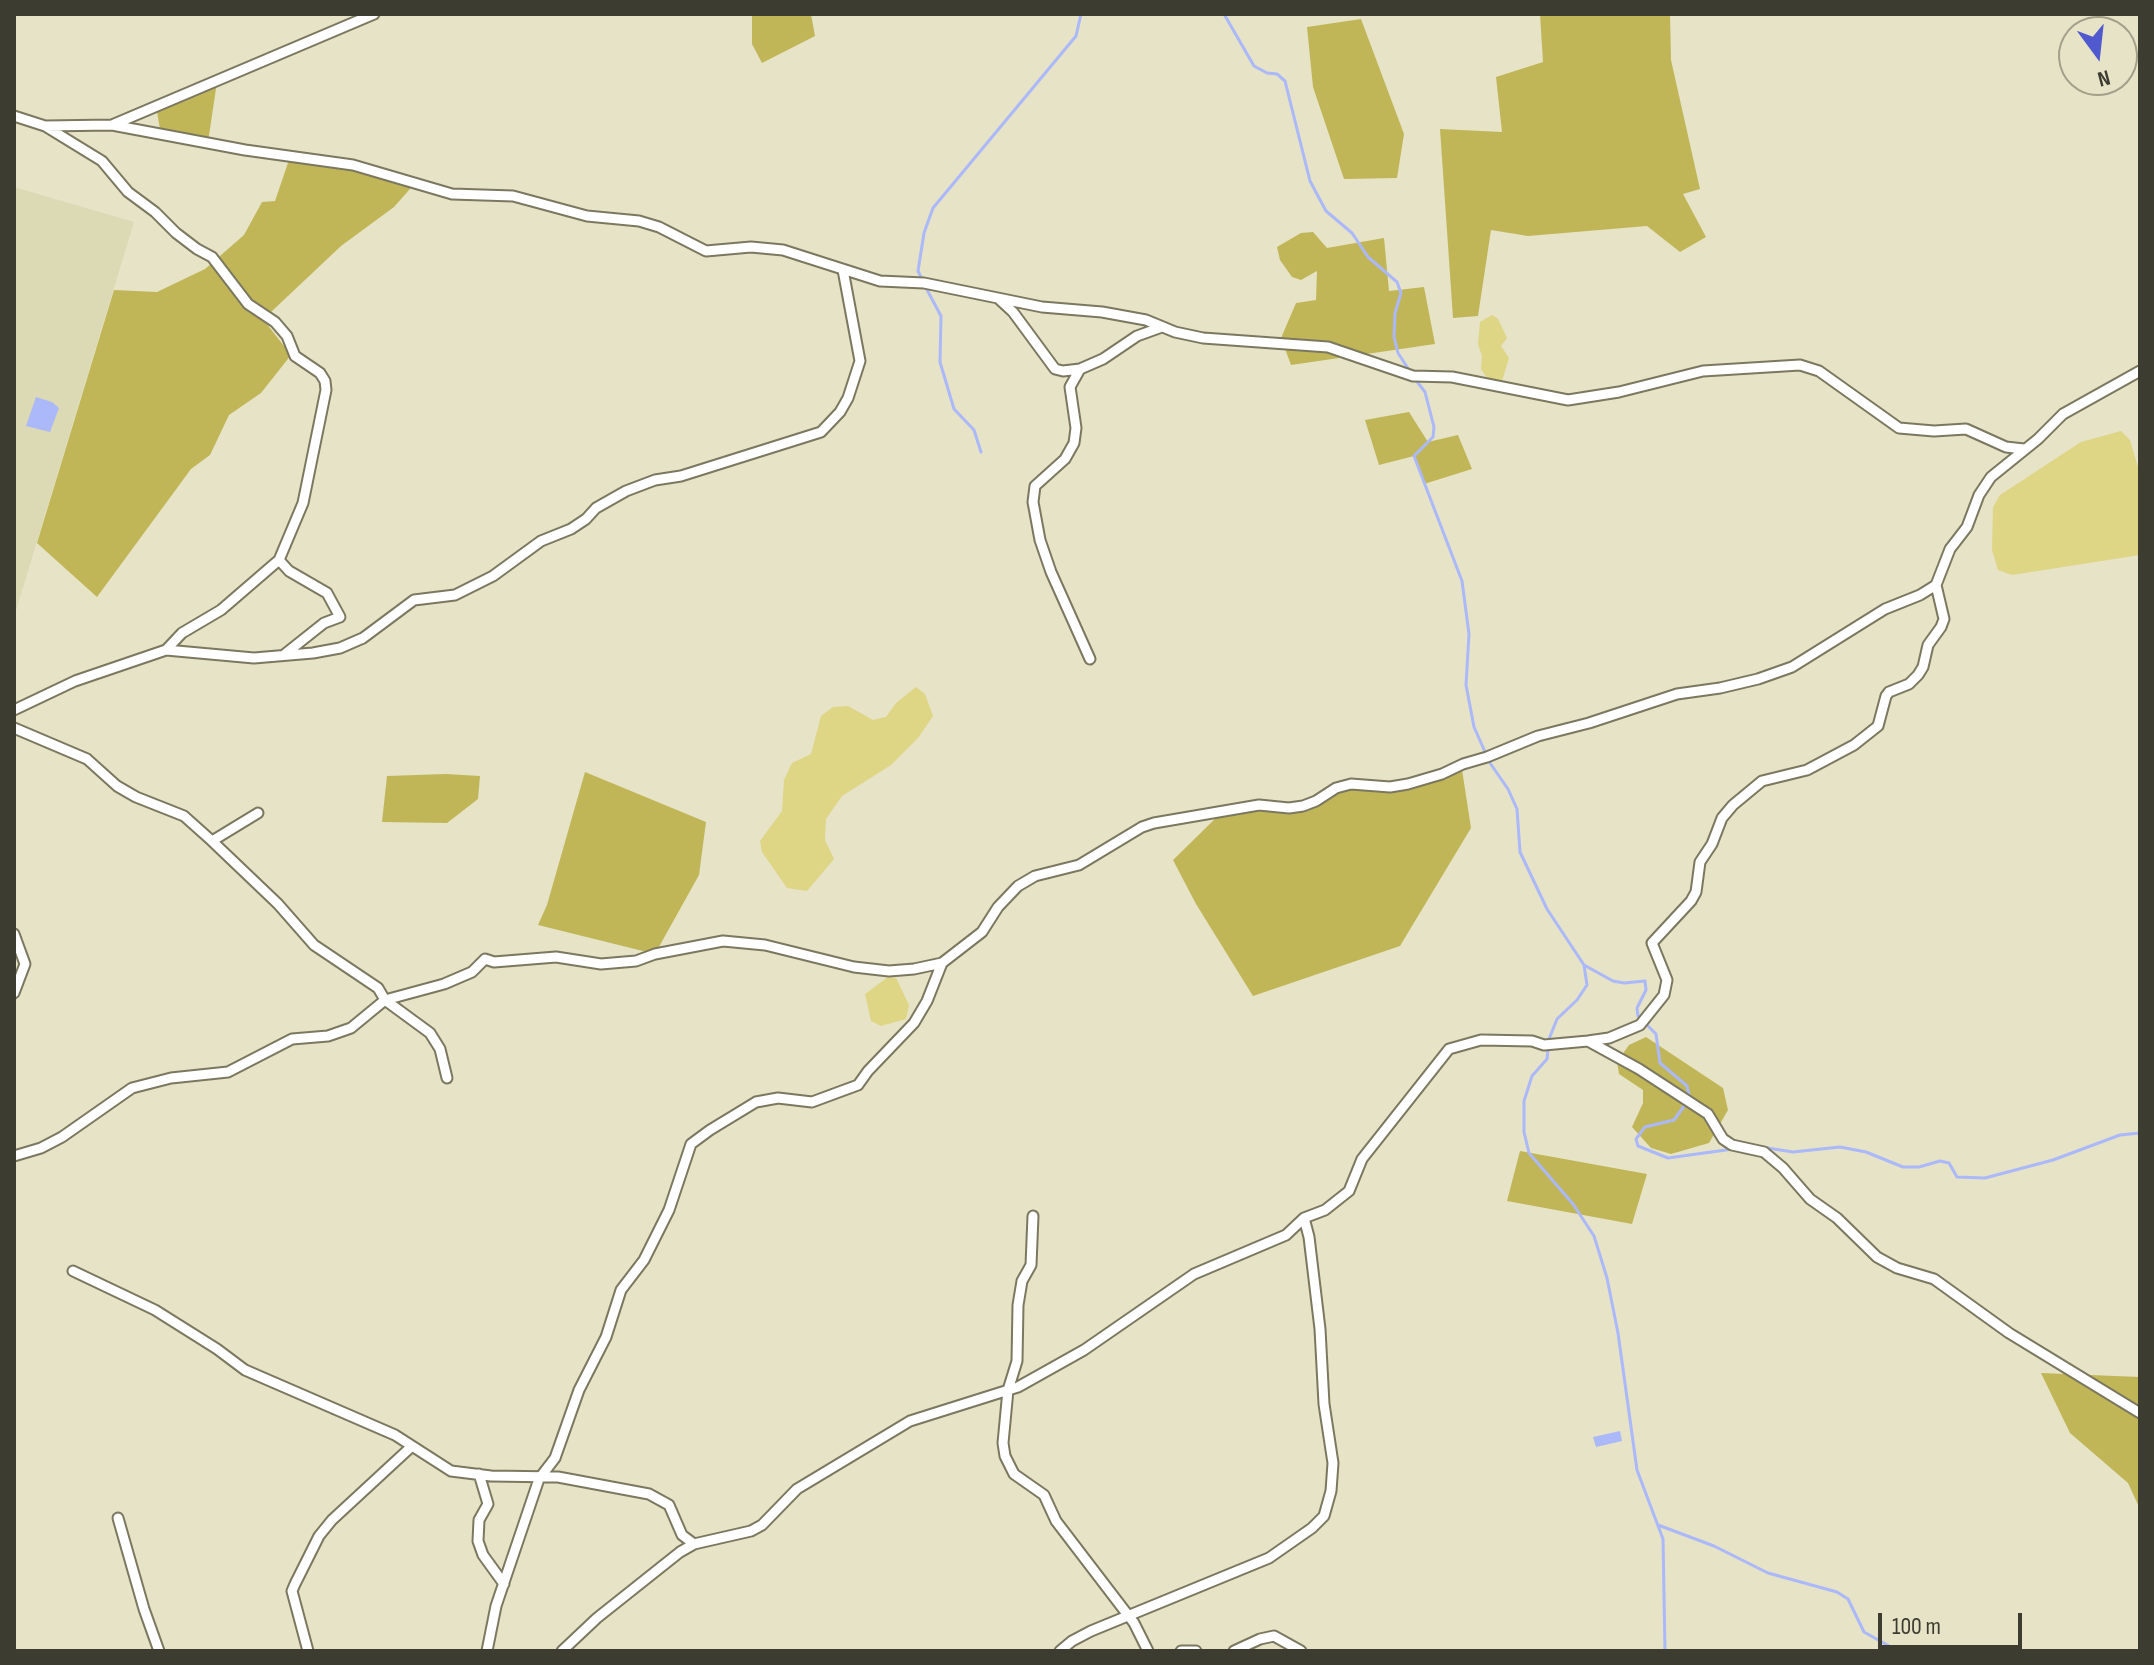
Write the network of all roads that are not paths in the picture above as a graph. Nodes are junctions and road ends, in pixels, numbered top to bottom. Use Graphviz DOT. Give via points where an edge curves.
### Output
graph roads {
  1 [pos="374,14"];
  2 [pos="14,116"];
  3 [pos="112,125"];
  4 [pos="45,126"];
  5 [pos="843,270"];
  6 [pos="994,296"];
  7 [pos="1162,327"];
  8 [pos="1080,369"];
  9 [pos="2140,371"];
  10 [pos="2024,449"];
  11 [pos="279,560"];
  12 [pos="1936,585"];
  13 [pos="166,650"];
  14 [pos="284,655"];
  15 [pos="1090,659"];
  16 [pos="14,710"];
  17 [pos="14,728"];
  18 [pos="258,813"];
  19 [pos="212,841"];
  20 [pos="14,934"];
  21 [pos="942,963"];
  22 [pos="14,993"];
  23 [pos="385,1000"];
  24 [pos="1588,1041"];
  25 [pos="447,1078"];
  26 [pos="14,1156"];
  27 [pos="1033,1216"];
  28 [pos="1304,1218"];
  29 [pos="73,1271"];
  30 [pos="1008,1390"];
  31 [pos="2140,1413"];
  32 [pos="411,1447"];
  33 [pos="479,1474"];
  34 [pos="541,1476"];
  35 [pos="118,1518"];
  36 [pos="694,1544"];
  37 [pos="504,1584"];
  38 [pos="1127,1616"];
  39 [pos="159,1651"];
  40 [pos="308,1651"];
  41 [pos="487,1651"];
  42 [pos="562,1651"];
  43 [pos="1060,1651"];
  44 [pos="1148,1651"];
  45 [pos="1181,1651"];
  46 [pos="1196,1651"];
  47 [pos="1234,1651"];
  48 [pos="1301,1651"];
  1 -- 3 [label="street"];
  2 -- 4 [label="street"];
  3 -- 4 [label="street"];
  3 -- 5 [label="street" via="359,166 452,194 513,196 587,216 639,221 706,251 783,250"];
  4 -- 11 [label="street" via="102,161 128,192 212,257 248,304 287,336 295,356 325,381 303,503"];
  5 -- 6 [label="street" via="880,281"];
  5 -- 14 [label="street" via="860,361 848,398 821,432 626,491 455,595 414,600 363,638 340,648"];
  6 -- 7 [label="street" via="1116,314"];
  6 -- 8 [label="street" via="1013,312 1055,369"];
  7 -- 8 [label="street"];
  7 -- 10 [label="street" via="1203,338 1328,347 1413,376 1452,377 1568,400 1703,371 1800,365 1819,371 1899,428 1966,429"];
  8 -- 15 [label="street" via="1070,387 1074,443 1065,459 1035,486 1033,502 1051,572"];
  9 -- 10 [label="street" via="2063,414"];
  10 -- 12 [label="street" via="1991,477 1979,495"];
  11 -- 13 [label="street"];
  11 -- 14 [label="street" via="327,593 340,617 324,623"];
  12 -- 21 [label="street" via="1885,609 1792,667 1758,679 1677,694 1538,736 1408,784 1351,784 1303,806 1259,805 1142,827 1079,865 1018,886 982,932"];
  12 -- 24 [label="street" via="1944,619 1918,675 1889,692 1870,735 1807,770 1762,781 1733,805 1700,862 1691,901 1652,943 1667,980 1664,995 1640,1025"];
  13 -- 14 [label="street"];
  13 -- 16 [label="street" via="75,681"];
  17 -- 19 [label="street" via="87,759 117,786 184,816"];
  18 -- 19 [label="street"];
  19 -- 23 [label="street" via="314,945 378,988"];
  20 -- 22 [label="street" via="25,964"];
  21 -- 23 [label="street" via="889,971 723,941 601,964 556,957 485,959 472,972 444,984"];
  21 -- 34 [label="street" via="914,1023 858,1085 812,1102 756,1102 691,1144 669,1210 644,1260 621,1290 555,1458"];
  23 -- 25 [label="street" via="430,1033"];
  23 -- 26 [label="street" via="351,1028 292,1039 228,1072 132,1088 62,1137"];
  24 -- 28 [label="street" via="1542,1045 1481,1040 1449,1049 1362,1159 1349,1191"];
  24 -- 31 [label="street" via="1696,1105 1732,1145 1764,1152 1877,1257 1934,1279 2009,1333"];
  27 -- 30 [label="street" via="1031,1265 1022,1281 1017,1361"];
  28 -- 30 [label="street" via="1286,1235 1194,1274 1084,1350"];
  28 -- 38 [label="street" via="1333,1463 1324,1516 1269,1558"];
  29 -- 32 [label="street" via="155,1310 245,1370 395,1435"];
  30 -- 36 [label="street" via="910,1421 797,1489 762,1525"];
  30 -- 38 [label="street" via="1003,1443 1007,1461 1014,1474 1044,1495 1056,1521"];
  32 -- 33 [label="street" via="451,1471"];
  32 -- 40 [label="street" via="319,1536 292,1591"];
  33 -- 34 [label="street"];
  33 -- 37 [label="street" via="488,1504 479,1520 478,1541"];
  34 -- 36 [label="street" via="659,1497 669,1505 682,1535"];
  34 -- 37 [label="street"];
  35 -- 39 [label="street"];
  36 -- 42 [label="street"];
  37 -- 41 [label="street"];
  38 -- 43 [label="street"];
  38 -- 44 [label="street"];
  45 -- 46 [label="street"];
  47 -- 48 [label="street" via="1274,1636"];
}
